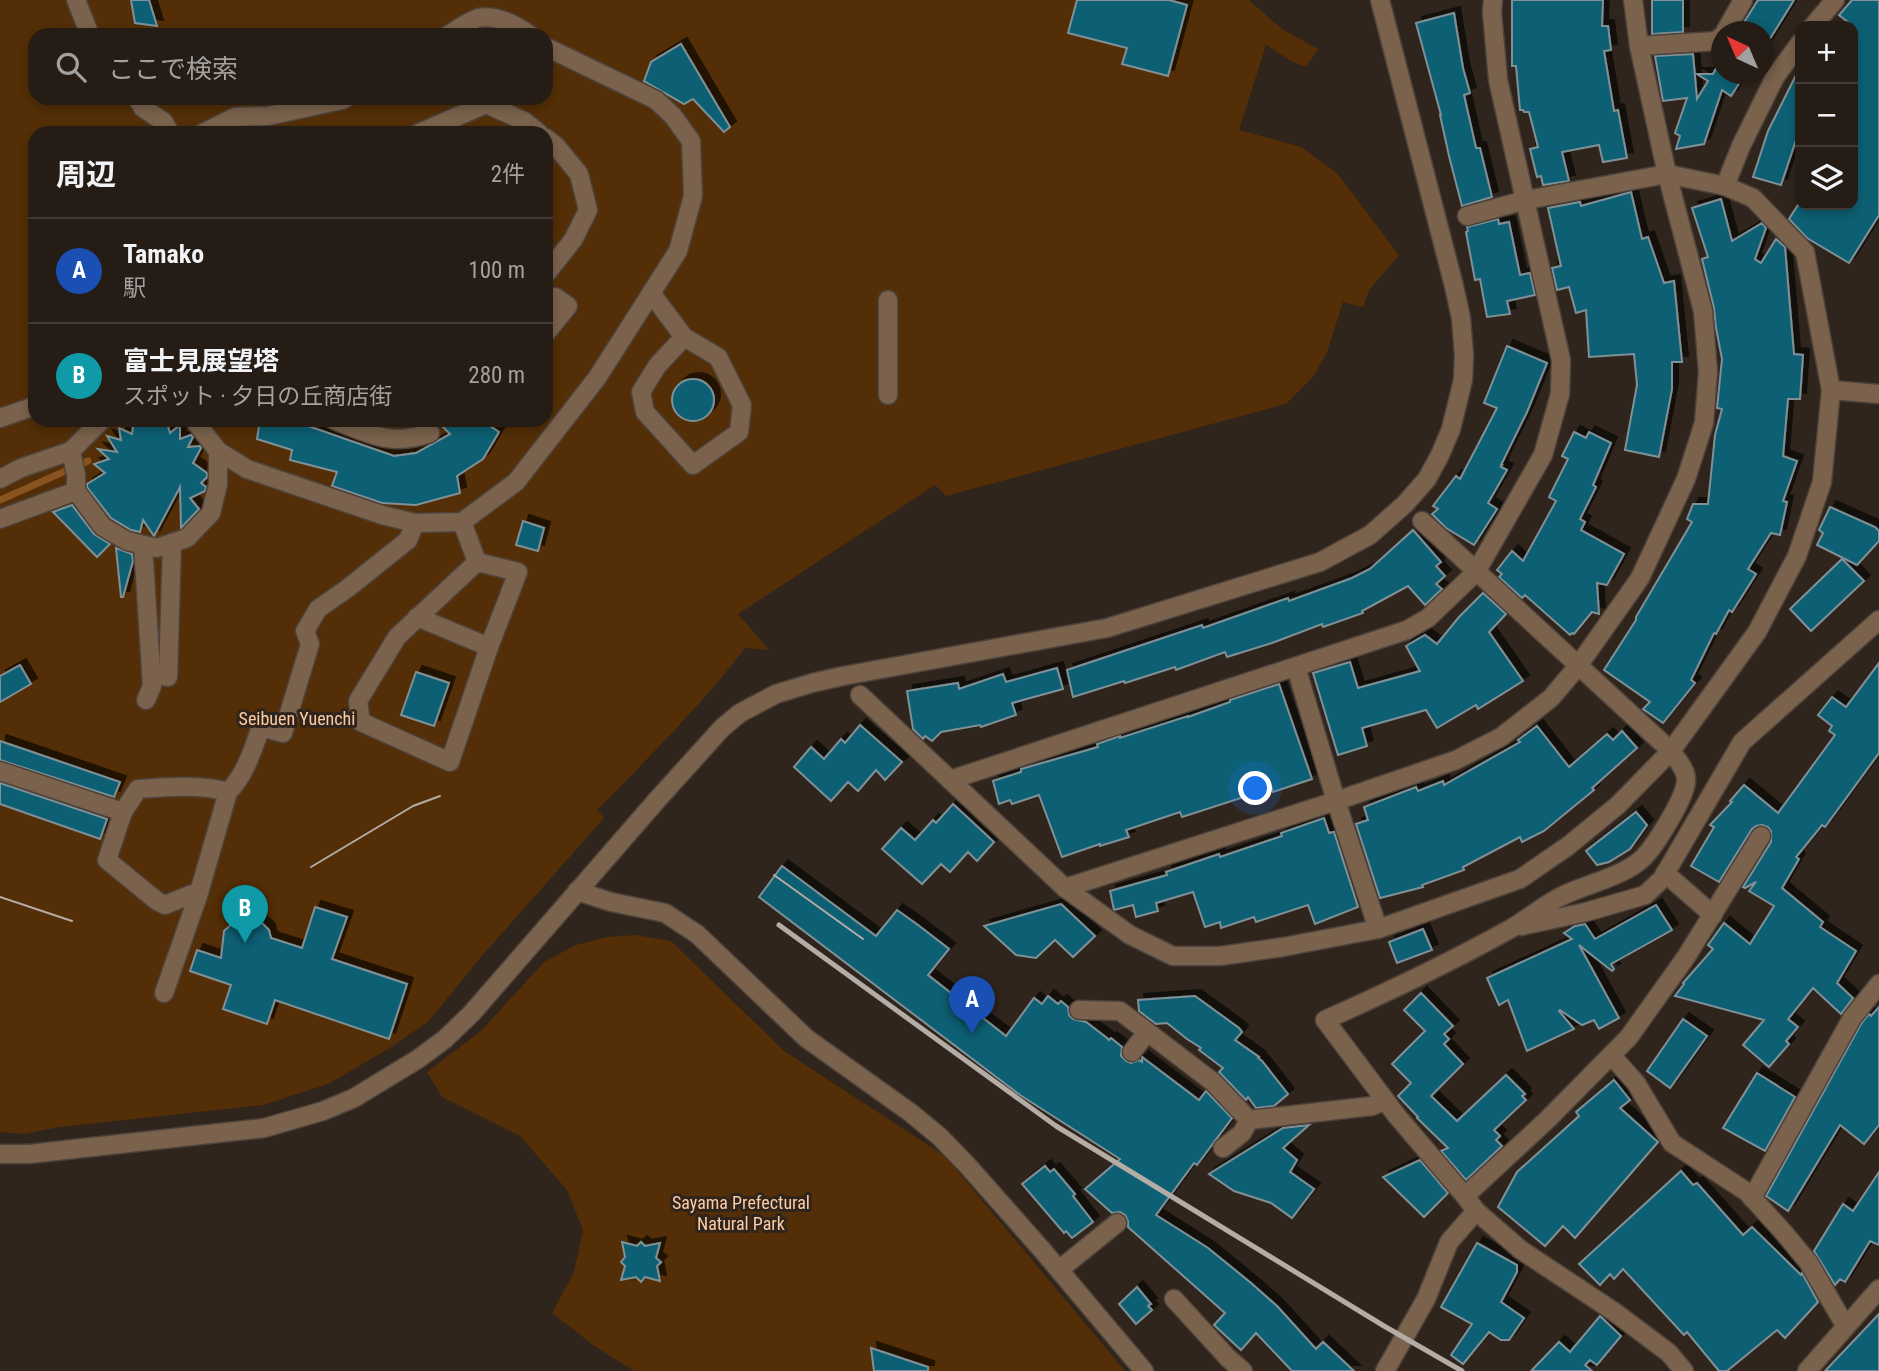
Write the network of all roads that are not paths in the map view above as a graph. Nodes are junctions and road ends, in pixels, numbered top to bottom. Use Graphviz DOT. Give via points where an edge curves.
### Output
graph roads {
  1 [pos="76,0"];
  2 [pos="1380,0"];
  3 [pos="1493,0"];
  4 [pos="1633,0"];
  5 [pos="1743,0"];
  6 [pos="1835,0"];
  7 [pos="1731,21"];
  8 [pos="1817,21"];
  9 [pos="87,28"];
  10 [pos="461,28"];
  11 [pos="520,28"];
  12 [pos="1711,41"];
  13 [pos="1639,46"];
  14 [pos="553,50"];
  15 [pos="1795,50"];
  16 [pos="141,105"];
  17 [pos="289,105"];
  18 [pos="484,105"];
  19 [pos="488,105"];
  20 [pos="166,126"];
  21 [pos="217,126"];
  22 [pos="445,126"];
  23 [pos="530,126"];
  24 [pos="553,151"];
  25 [pos="1667,174"];
  26 [pos="1725,186"];
  27 [pos="1526,200"];
  28 [pos="1467,216"];
  29 [pos="553,265"];
  30 [pos="651,293"];
  31 [pos="553,299"];
  32 [pos="888,300"];
  33 [pos="553,324"];
  34 [pos="684,337"];
  35 [pos="1831,390"];
  36 [pos="1879,394"];
  37 [pos="888,395"];
  38 [pos="28,408"];
  39 [pos="0,418"];
  40 [pos="98,427"];
  41 [pos="199,427"];
  42 [pos="352,427"];
  43 [pos="426,427"];
  44 [pos="218,451"];
  45 [pos="74,469"];
  46 [pos="0,479"];
  47 [pos="0,519"];
  48 [pos="1422,521"];
  49 [pos="462,522"];
  50 [pos="415,523"];
  51 [pos="172,543"];
  52 [pos="143,545"];
  53 [pos="477,562"];
  54 [pos="1476,572"];
  55 [pos="417,617"];
  56 [pos="1879,620"];
  57 [pos="489,646"];
  58 [pos="1578,666"];
  59 [pos="1296,667"];
  60 [pos="151,674"];
  61 [pos="860,695"];
  62 [pos="146,700"];
  63 [pos="1671,751"];
  64 [pos="0,771"];
  65 [pos="950,780"];
  66 [pos="228,792"];
  67 [pos="1336,801"];
  68 [pos="123,812"];
  69 [pos="1762,836"];
  70 [pos="1665,873"];
  71 [pos="1065,888"];
  72 [pos="577,891"];
  73 [pos="198,896"];
  74 [pos="1713,915"];
  75 [pos="1514,927"];
  76 [pos="1378,929"];
  77 [pos="1879,984"];
  78 [pos="164,993"];
  79 [pos="1079,1010"];
  80 [pos="1147,1032"];
  81 [pos="1132,1052"];
  82 [pos="1611,1055"];
  83 [pos="1385,1100"];
  84 [pos="1249,1120"];
  85 [pos="1223,1148"];
  86 [pos="0,1154"];
  87 [pos="1465,1196"];
  88 [pos="1752,1198"];
  89 [pos="1475,1211"];
  90 [pos="1116,1223"];
  91 [pos="1059,1270"];
  92 [pos="1879,1289"];
  93 [pos="1174,1299"];
  94 [pos="1846,1327"];
  95 [pos="1144,1371"];
  96 [pos="1243,1371"];
  97 [pos="1385,1371"];
  98 [pos="1684,1371"];
  99 [pos="1807,1371"];
  1 -- 9 [label="street"];
  2 -- 72 [label="street" via="1461,318 1464,355 1451,429 1427,479 1405,504 1370,536 1321,562 1153,615 1107,628 812,682 776,694 722,728"];
  3 -- 27 [label="street" via="1497,80"];
  4 -- 13 [label="street"];
  5 -- 7 [label="street"];
  6 -- 8 [label="street"];
  10 -- 11 [label="street" via="478,19 497,18"];
  12 -- 13 [label="street"];
  13 -- 25 [label="street"];
  14 -- 30 [label="street" via="656,100 691,141 693,196 678,251"];
  15 -- 26 [label="street" via="1775,77"];
  16 -- 20 [label="street"];
  17 -- 21 [label="street" via="268,116 234,117"];
  18 -- 22 [label="street"];
  19 -- 23 [label="street"];
  24 -- 29 [label="street" via="579,174 588,210"];
  25 -- 26 [label="street"];
  25 -- 27 [label="street"];
  25 -- 58 [label="street" via="1703,311 1709,372 1704,423 1686,479 1640,578"];
  26 -- 35 [label="street" via="1753,198 1805,253"];
  27 -- 28 [label="street"];
  27 -- 54 [label="street" via="1561,360 1560,394 1543,454"];
  30 -- 34 [label="street"];
  30 -- 49 [label="street" via="597,378 516,482"];
  31 -- 33 [label="street" via="568,306"];
  32 -- 37 [label="street"];
  34 -- 34 [label="street" via="718,358 742,405 739,432 692,465 645,412 641,392"];
  35 -- 36 [label="street"];
  35 -- 63 [label="street" via="1822,482 1797,556 1757,632"];
  38 -- 39 [label="street"];
  40 -- 45 [label="street"];
  41 -- 44 [label="street"];
  42 -- 43 [label="street" via="384,439 414,439 430,433"];
  44 -- 50 [label="street" via="254,472"];
  44 -- 51 [label="street" via="218,484 211,513 187,538"];
  45 -- 46 [label="street" via="21,468"];
  45 -- 47 [label="street"];
  45 -- 52 [label="street" via="103,527"];
  48 -- 54 [label="street"];
  49 -- 50 [label="street"];
  49 -- 53 [label="street"];
  50 -- 66 [label="street" via="408,540 318,609 305,631 310,644 283,733 261,727 247,768"];
  51 -- 52 [label="street" via="157,548"];
  51 -- 60 [label="street" via="168,677"];
  52 -- 60 [label="street"];
  53 -- 55 [label="street"];
  53 -- 57 [label="street" via="518,572"];
  54 -- 58 [label="street"];
  54 -- 59 [label="street" via="1407,631"];
  55 -- 57 [label="street"];
  55 -- 57 [label="street" via="397,637 358,701 361,722 450,762"];
  56 -- 70 [label="street" via="1742,743"];
  58 -- 63 [label="street"];
  58 -- 67 [label="street" via="1551,698 1501,737 1456,760"];
  59 -- 65 [label="street"];
  59 -- 67 [label="street"];
  60 -- 62 [label="street"];
  61 -- 65 [label="street"];
  63 -- 75 [label="street" via="1687,782 1654,846 1628,869 1560,897"];
  63 -- 76 [label="street" via="1618,805 1520,879"];
  64 -- 68 [label="street"];
  65 -- 71 [label="street"];
  66 -- 68 [label="street" via="138,789"];
  66 -- 73 [label="street"];
  67 -- 71 [label="street"];
  67 -- 76 [label="street"];
  68 -- 73 [label="street" via="107,860 165,905 192,894"];
  69 -- 74 [label="street"];
  70 -- 74 [label="street"];
  70 -- 75 [label="street" via="1645,895"];
  71 -- 76 [label="street" via="1130,935 1173,956 1233,954"];
  72 -- 86 [label="street" via="445,1039 354,1098 264,1128"];
  72 -- 91 [label="street" via="665,913 697,934 806,1038 940,1137"];
  73 -- 78 [label="street"];
  74 -- 82 [label="street" via="1629,1037"];
  75 -- 83 [label="street" via="1325,1020"];
  77 -- 88 [label="street" via="1852,1018"];
  79 -- 80 [label="street" via="1121,1011"];
  80 -- 81 [label="street"];
  80 -- 84 [label="street" via="1213,1082"];
  82 -- 87 [label="street"];
  82 -- 88 [label="street" via="1636,1083 1672,1143"];
  83 -- 84 [label="street" via="1372,1106"];
  83 -- 87 [label="street"];
  84 -- 85 [label="street" via="1242,1133"];
  87 -- 89 [label="street"];
  88 -- 94 [label="street" via="1809,1263"];
  89 -- 97 [label="street" via="1449,1242 1426,1298"];
  89 -- 98 [label="street" via="1521,1250 1669,1353"];
  90 -- 91 [label="street"];
  91 -- 95 [label="street"];
  92 -- 94 [label="street"];
  93 -- 96 [label="street"];
  94 -- 99 [label="street"];
}
